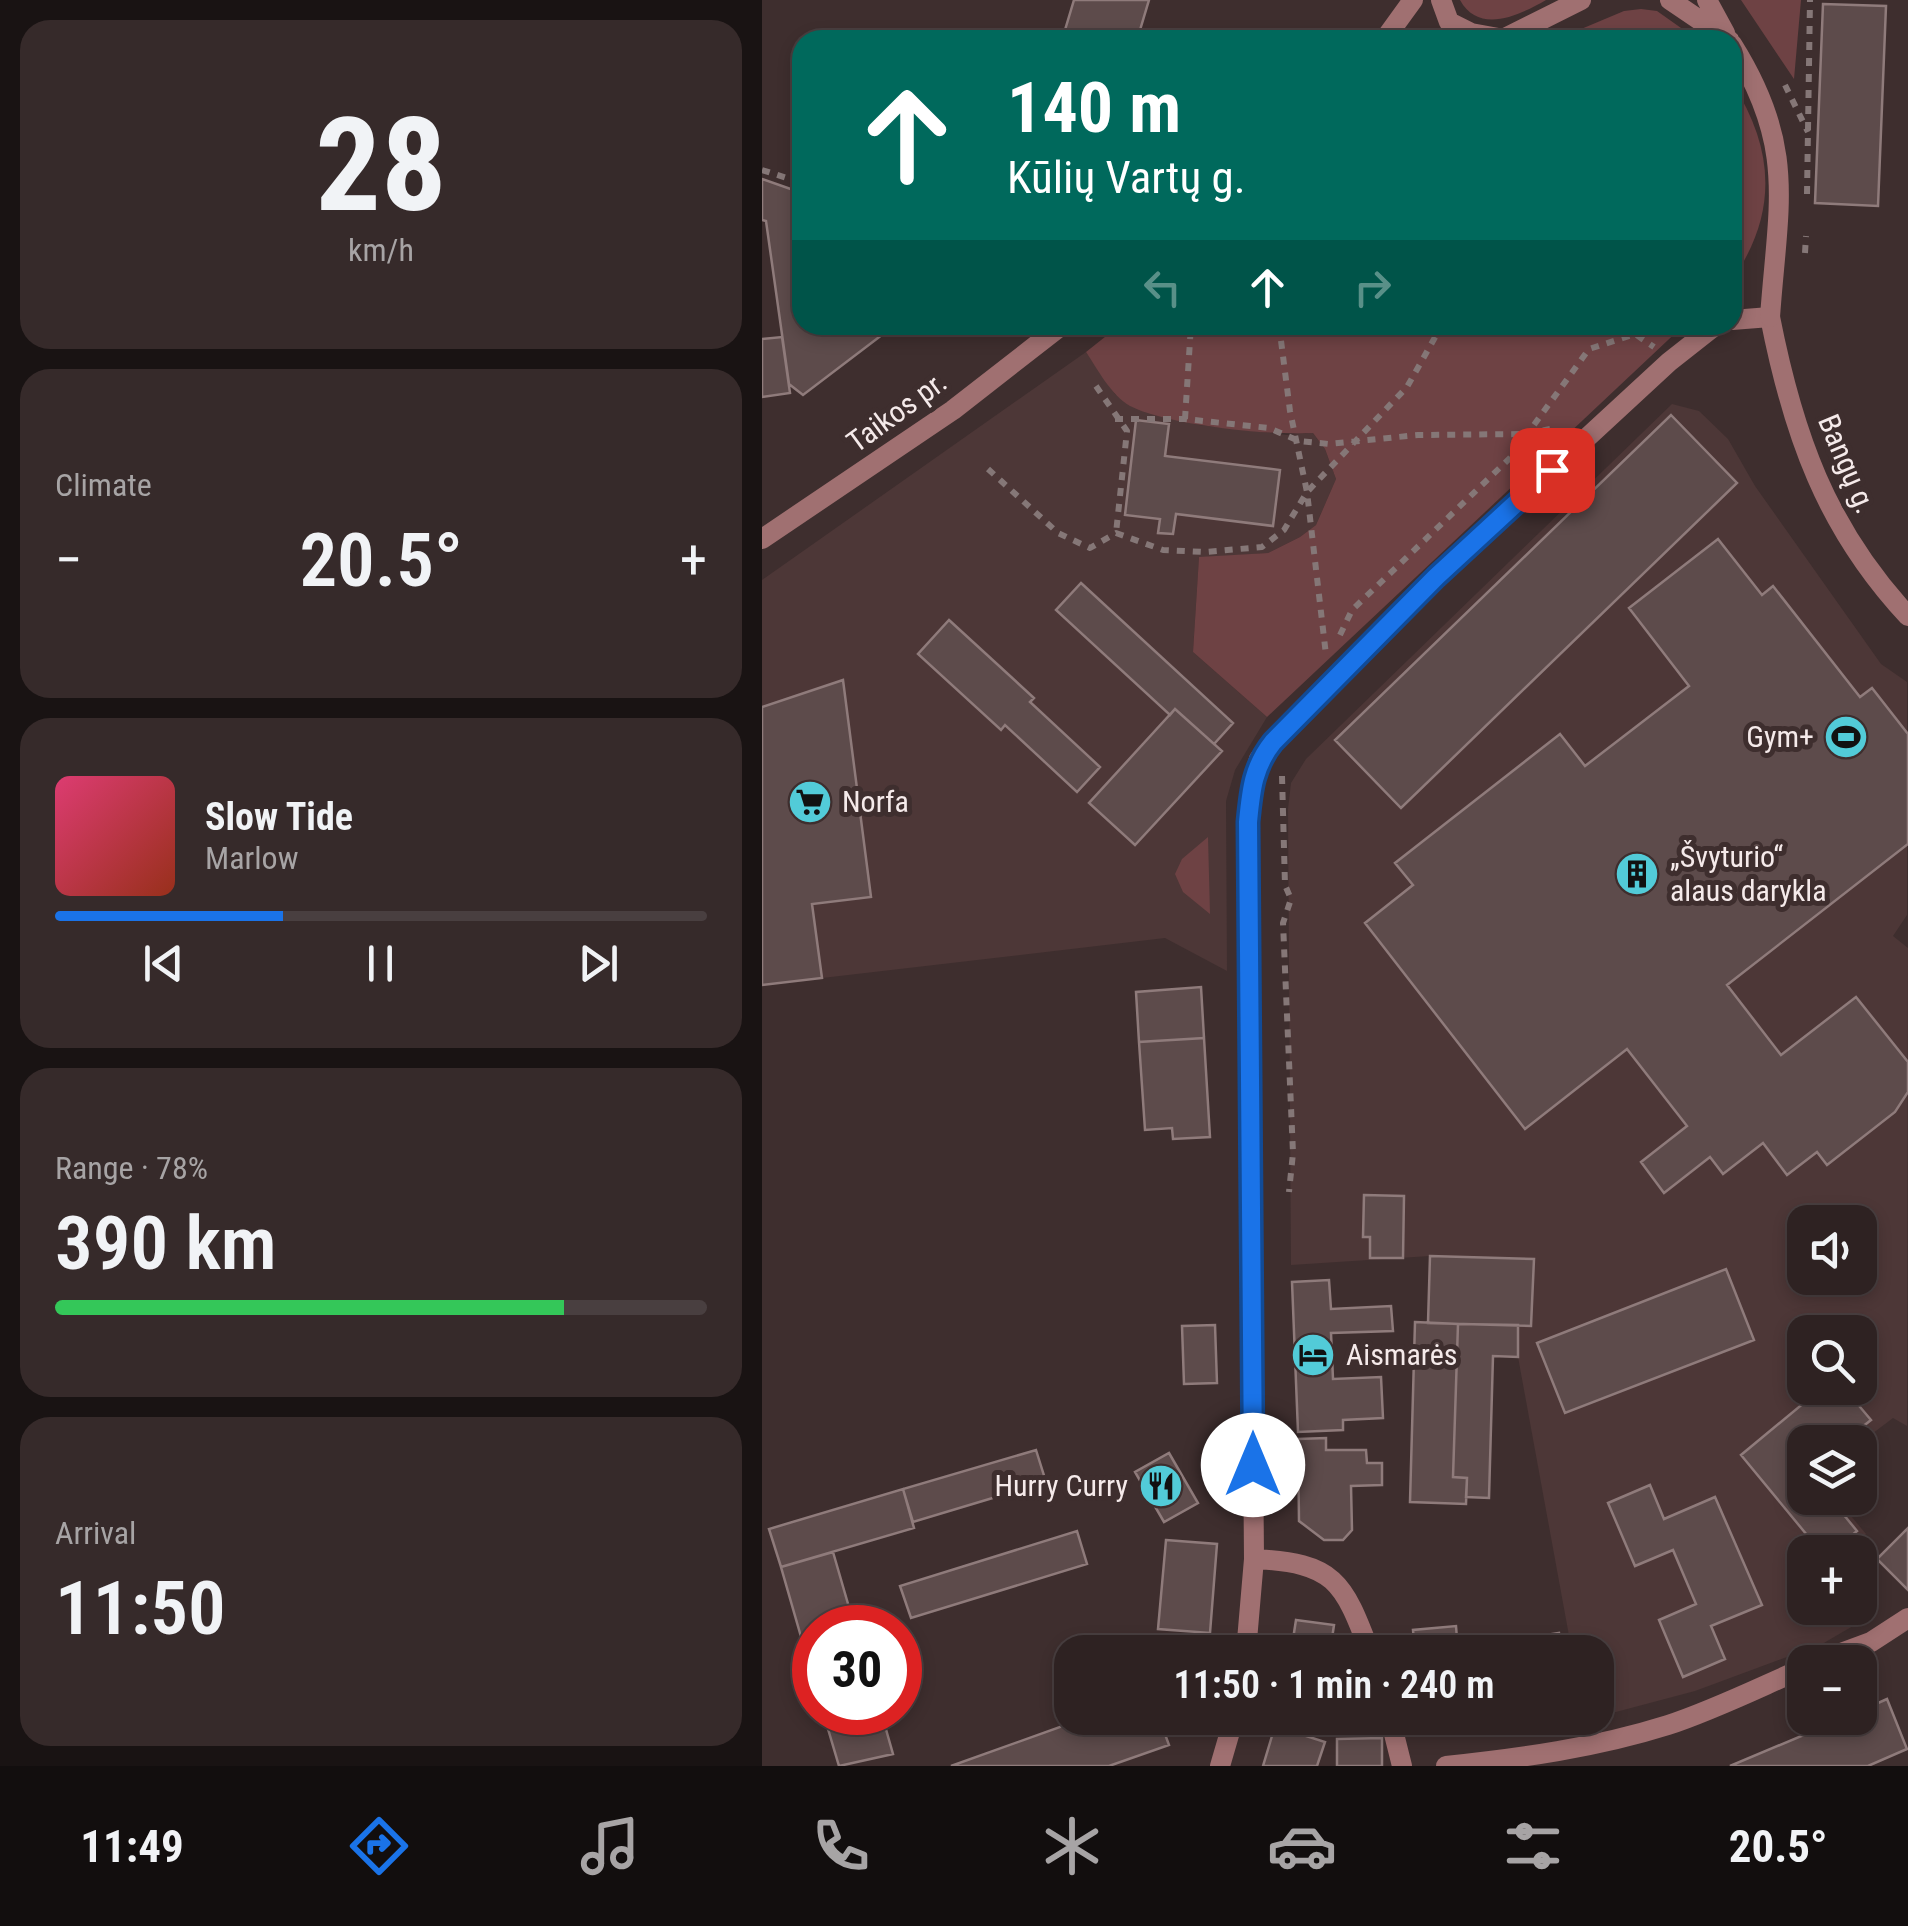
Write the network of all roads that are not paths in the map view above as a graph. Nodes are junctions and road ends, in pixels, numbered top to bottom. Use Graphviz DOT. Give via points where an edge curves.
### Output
graph roads {
  1 [pos="1414,0"];
  2 [pos="1441,0"];
  3 [pos="1581,0"];
  4 [pos="1670,0"];
  5 [pos="1706,0"];
  6 [pos="1392,30"];
  7 [pos="1465,30"];
  8 [pos="1522,30"];
  9 [pos="1714,30"];
  10 [pos="1724,30"];
  11 [pos="1742,60"];
  12 [pos="1770,317"];
  13 [pos="1742,319"];
  14 [pos="1049,335"];
  15 [pos="1703,335"];
  16 [pos="762,539"];
  17 [pos="1908,616"];
  18 [pos="1254,1558"];
  19 [pos="1908,1618"];
  20 [pos="1247,1635"];
  21 [pos="1363,1635"];
  22 [pos="1863,1645"];
  23 [pos="1787,1675"];
  24 [pos="1229,1735"];
  25 [pos="1394,1735"];
  26 [pos="1220,1766"];
  27 [pos="1402,1766"];
  28 [pos="1446,1766"];
  1 -- 6 [label="street"];
  2 -- 7 [label="street" via="1450,22"];
  3 -- 8 [label="street"];
  4 -- 9 [label="street"];
  5 -- 10 [label="street, Bangų g."];
  11 -- 12 [label="street, Bangų g." via="1759,86 1776,139 1781,185"];
  12 -- 13 [label="street"];
  12 -- 17 [label="street, Bangų g." via="1782,378 1826,502 1855,554"];
  14 -- 16 [label="street, Taikos pr."];
  15 -- 18 [label="street" via="1436,577 1260,758 1248,822"];
  18 -- 20 [label="street"];
  18 -- 21 [label="street" via="1316,1566 1343,1590"];
  19 -- 22 [label="street"];
  23 -- 28 [label="street" via="1672,1724 1612,1741"];
  24 -- 26 [label="street"];
  25 -- 27 [label="street"];
}
